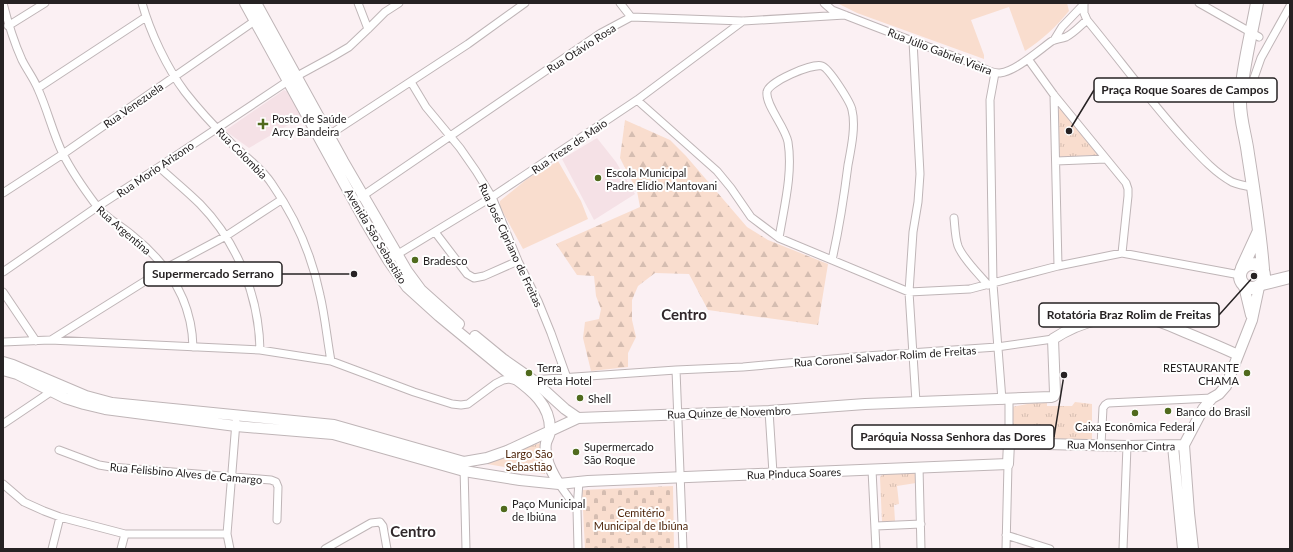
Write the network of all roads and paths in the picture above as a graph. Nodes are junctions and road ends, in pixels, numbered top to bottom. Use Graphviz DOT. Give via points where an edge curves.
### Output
graph roads {
  1 [pos="3,3"];
  2 [pos="45,3"];
  3 [pos="142,3"];
  4 [pos="245,3"];
  5 [pos="256,3"];
  6 [pos="358,3"];
  7 [pos="399,3"];
  8 [pos="525,3"];
  9 [pos="620,3"];
  10 [pos="824,3"];
  11 [pos="1200,3"];
  12 [pos="1257,3"];
  13 [pos="1264,3"];
  14 [pos="1084,4"];
  15 [pos="1290,6"];
  16 [pos="845,15"];
  17 [pos="146,17"];
  18 [pos="631,17"];
  19 [pos="259,18"];
  20 [pos="1087,20"];
  21 [pos="743,21"];
  22 [pos="8,26"];
  23 [pos="368,29"];
  24 [pos="1255,35"];
  25 [pos="1054,40"];
  26 [pos="913,41"];
  27 [pos="1028,59"];
  28 [pos="1253,64"];
  29 [pos="995,73"];
  30 [pos="175,76"];
  31 [pos="292,78"];
  32 [pos="410,82"];
  33 [pos="38,88"];
  34 [pos="1054,95"];
  35 [pos="637,100"];
  36 [pos="217,128"];
  37 [pos="329,135"];
  38 [pos="449,137"];
  39 [pos="1247,147"];
  40 [pos="63,154"];
  41 [pos="1106,159"];
  42 [pos="1056,161"];
  43 [pos="339,163"];
  44 [pos="159,167"];
  45 [pos="1253,186"];
  46 [pos="3,193"];
  47 [pos="363,195"];
  48 [pos="492,197"];
  49 [pos="282,200"];
  50 [pos="354,201"];
  51 [pos="97,207"];
  52 [pos="954,218"];
  53 [pos="1260,230"];
  54 [pos="434,232"];
  55 [pos="226,236"];
  56 [pos="779,238"];
  57 [pos="1122,253"];
  58 [pos="397,254"];
  59 [pos="388,260"];
  60 [pos="832,260"];
  61 [pos="518,261"];
  62 [pos="1058,266"];
  63 [pos="166,268"];
  64 [pos="3,272"];
  65 [pos="1242,276"];
  66 [pos="1289,277"];
  67 [pos="1262,278"];
  68 [pos="410,284"];
  69 [pos="990,284"];
  70 [pos="3,292"];
  71 [pos="910,292"];
  72 [pos="1252,320"];
  73 [pos="1053,339"];
  74 [pos="50,340"];
  75 [pos="36,341"];
  76 [pos="3,342"];
  77 [pos="193,346"];
  78 [pos="997,347"];
  79 [pos="260,350"];
  80 [pos="913,353"];
  81 [pos="1238,355"];
  82 [pos="331,361"];
  83 [pos="3,362"];
  84 [pos="3,370"];
  85 [pos="676,370"];
  86 [pos="567,378"];
  87 [pos="533,380"];
  88 [pos="519,381"];
  89 [pos="54,388"];
  90 [pos="1212,398"];
  91 [pos="1005,399"];
  92 [pos="916,402"];
  93 [pos="769,411"];
  94 [pos="678,414"];
  95 [pos="237,415"];
  96 [pos="578,418"];
  97 [pos="3,424"];
  98 [pos="236,426"];
  99 [pos="334,429"];
  100 [pos="550,432"];
  101 [pos="1009,443"];
  102 [pos="1101,445"];
  103 [pos="1184,445"];
  104 [pos="1127,446"];
  105 [pos="1173,446"];
  106 [pos="59,450"];
  107 [pos="1008,464"];
  108 [pos="464,467"];
  109 [pos="919,467"];
  110 [pos="872,470"];
  111 [pos="773,474"];
  112 [pos="231,476"];
  113 [pos="681,477"];
  114 [pos="580,482"];
  115 [pos="3,484"];
  116 [pos="559,484"];
  117 [pos="577,509"];
  118 [pos="1184,514"];
  119 [pos="60,517"];
  120 [pos="277,520"];
  121 [pos="921,524"];
  122 [pos="876,526"];
  123 [pos="125,534"];
  124 [pos="227,534"];
  125 [pos="1006,535"];
  126 [pos="464,548"];
  127 [pos="52,549"];
  128 [pos="122,549"];
  129 [pos="230,549"];
  130 [pos="325,549"];
  131 [pos="387,549"];
  132 [pos="578,549"];
  133 [pos="683,549"];
  134 [pos="876,549"];
  135 [pos="921,549"];
  136 [pos="1006,549"];
  137 [pos="1050,549"];
  138 [pos="1123,549"];
  139 [pos="1183,549"];
  140 [pos="1193,549"];
  1 -- 22 [label="street, Rua Argentina"];
  2 -- 22 [label="street"];
  3 -- 17 [label="street, Rua Colombia"];
  4 -- 19 [label="main road, Avenida São Sebastião"];
  5 -- 19 [label="main road, Avenida São Sebastião"];
  6 -- 23 [label="street"];
  7 -- 23 [label="street, Rua Morio Arizono" via="385,12"];
  8 -- 32 [label="street"];
  9 -- 18 [label="street"];
  10 -- 16 [label="street, Rua Júlio Gabriel Vieira" via="832,10"];
  11 -- 24 [label="street"];
  12 -- 24 [label="main road"];
  13 -- 24 [label="main road"];
  14 -- 20 [label="street"];
  14 -- 25 [label="street, Rua Júlio Gabriel Vieira" via="1062,27"];
  15 -- 28 [label="street"];
  16 -- 21 [label="street"];
  16 -- 26 [label="street, Rua Júlio Gabriel Vieira"];
  17 -- 30 [label="street, Rua Colombia"];
  17 -- 33 [label="street"];
  18 -- 21 [label="street"];
  18 -- 38 [label="street, Rua Otávio Rosa" via="601,33"];
  19 -- 30 [label="street, Rua Venezuela"];
  19 -- 31 [label="main road, Avenida São Sebastião"];
  20 -- 25 [label="street, Rua Júlio Gabriel Vieira" via="1070,35"];
  20 -- 45 [label="street" via="1162,113 1206,162 1232,182"];
  21 -- 35 [label="street, Rua Treze de Maio"];
  22 -- 33 [label="street, Rua Argentina" via="23,62"];
  23 -- 31 [label="street, Rua Morio Arizono" via="348,47"];
  24 -- 28 [label="main road"];
  25 -- 27 [label="street, Rua Júlio Gabriel Vieira"];
  26 -- 29 [label="street, Rua Júlio Gabriel Vieira"];
  26 -- 71 [label="street" via="920,174"];
  27 -- 29 [label="street, Rua Júlio Gabriel Vieira" via="1001,73"];
  27 -- 34 [label="street"];
  28 -- 39 [label="main road"];
  28 -- 39 [label="main road" via="1240,104"];
  29 -- 69 [label="street" via="990,100"];
  30 -- 36 [label="street, Rua Colombia"];
  30 -- 40 [label="street, Rua Venezuela"];
  31 -- 36 [label="street, Rua Morio Arizono"];
  31 -- 37 [label="main road, Avenida São Sebastião"];
  31 -- 43 [label="main road, Avenida São Sebastião"];
  32 -- 37 [label="street"];
  32 -- 38 [label="street, Rua José Cipriano de Freitas"];
  33 -- 40 [label="street, Rua Argentina"];
  34 -- 41 [label="street"];
  34 -- 42 [label="street"];
  35 -- 48 [label="street, Rua Treze de Maio"];
  35 -- 56 [label="street" via="717,171 751,217"];
  36 -- 44 [label="street, Rua Morio Arizono"];
  36 -- 49 [label="street, Rua Colombia" via="264,173"];
  37 -- 43 [label="main road, Avenida São Sebastião"];
  38 -- 47 [label="street, Rua Otávio Rosa"];
  38 -- 48 [label="street, Rua José Cipriano de Freitas" via="460,148"];
  39 -- 45 [label="main road"];
  40 -- 46 [label="street, Rua Venezuela"];
  40 -- 51 [label="street, Rua Argentina"];
  41 -- 42 [label="street"];
  41 -- 57 [label="street" via="1128,189"];
  42 -- 62 [label="street"];
  43 -- 47 [label="main road, Avenida São Sebastião"];
  43 -- 50 [label="main road, Avenida São Sebastião"];
  44 -- 51 [label="street, Rua Morio Arizono"];
  44 -- 55 [label="street" via="200,204"];
  45 -- 53 [label="main road"];
  47 -- 50 [label="street, Rua Otávio Rosa"];
  47 -- 58 [label="main road, Avenida São Sebastião"];
  48 -- 54 [label="street, Rua Treze de Maio"];
  48 -- 61 [label="street, Rua José Cipriano de Freitas"];
  49 -- 55 [label="street"];
  49 -- 82 [label="street, Rua Colombia" via="316,276"];
  50 -- 59 [label="main road, Avenida São Sebastião"];
  51 -- 63 [label="street, Rua Argentina" via="134,236"];
  51 -- 64 [label="street, Rua Morio Arizono"];
  52 -- 69 [label="street" via="958,247"];
  53 -- 65 [label="main road"];
  53 -- 67 [label="main road"];
  54 -- 58 [label="street, Rua Treze de Maio"];
  54 -- 61 [label="street" via="467,274 474,278"];
  55 -- 63 [label="street"];
  55 -- 79 [label="street" via="251,292 260,331"];
  56 -- 60 [label="street"];
  56 -- 60 [label="street" via="790,164 788,140 768,101 767,92 788,75 816,65 823,66 850,103 854,119"];
  57 -- 62 [label="street"];
  57 -- 65 [label="street"];
  58 -- 59 [label="street, Rua Treze de Maio"];
  58 -- 68 [label="main road, Avenida São Sebastião"];
  59 -- 68 [label="main road, Avenida São Sebastião"];
  60 -- 71 [label="street"];
  61 -- 86 [label="street, Rua José Cipriano de Freitas" via="538,301"];
  62 -- 69 [label="street"];
  63 -- 74 [label="street"];
  63 -- 77 [label="street, Rua Argentina" via="181,296 193,334"];
  65 -- 67 [label="main road" via="1251,289"];
  65 -- 67 [label="main road" via="1249,264 1257,264"];
  65 -- 72 [label="main road"];
  66 -- 67 [label="main road"];
  67 -- 72 [label="main road"];
  68 -- 87 [label="main road, Avenida São Sebastião" via="421,290 503,359"];
  68 -- 88 [label="main road, Avenida São Sebastião" via="439,316"];
  69 -- 71 [label="street" via="970,289"];
  69 -- 78 [label="street"];
  70 -- 75 [label="street"];
  71 -- 80 [label="street"];
  72 -- 81 [label="main road"];
  73 -- 78 [label="street, Rua Coronel Salvador Rolim de Freitas"];
  73 -- 81 [label="main road, Rua Coronel Salvador Rolim de Freitas" via="1095,320 1128,316 1151,319"];
  73 -- 91 [label="main road, Rua Quinze de Novembro" via="1054,396"];
  74 -- 75 [label="street, Rua Coronel Salvador Rolim de Freitas"];
  74 -- 77 [label="street, Rua Coronel Salvador Rolim de Freitas"];
  75 -- 76 [label="street, Rua Coronel Salvador Rolim de Freitas"];
  77 -- 79 [label="street, Rua Coronel Salvador Rolim de Freitas"];
  78 -- 80 [label="street, Rua Coronel Salvador Rolim de Freitas"];
  78 -- 91 [label="street"];
  79 -- 82 [label="street, Rua Coronel Salvador Rolim de Freitas"];
  80 -- 85 [label="street, Rua Coronel Salvador Rolim de Freitas" via="744,368"];
  80 -- 92 [label="street"];
  81 -- 90 [label="main road" via="1226,386"];
  82 -- 88 [label="street, Rua Coronel Salvador Rolim de Freitas" via="452,404 468,404 503,380"];
  83 -- 89 [label="main road"];
  84 -- 89 [label="main road"];
  85 -- 86 [label="street, Rua Coronel Salvador Rolim de Freitas"];
  85 -- 94 [label="street"];
  86 -- 87 [label="street, Rua Coronel Salvador Rolim de Freitas"];
  87 -- 88 [label="street, Rua Coronel Salvador Rolim de Freitas"];
  87 -- 96 [label="main road, Avenida São Sebastião"];
  88 -- 100 [label="main road, Avenida São Sebastião" via="542,403"];
  89 -- 95 [label="main road" via="112,403"];
  89 -- 97 [label="street"];
  89 -- 98 [label="main road" via="65,398 105,410"];
  90 -- 102 [label="street" via="1108,403 1103,408"];
  90 -- 103 [label="main road"];
  91 -- 92 [label="main road, Rua Quinze de Novembro"];
  91 -- 101 [label="street"];
  92 -- 93 [label="main road, Rua Quinze de Novembro"];
  93 -- 94 [label="main road, Rua Quinze de Novembro"];
  93 -- 111 [label="street"];
  94 -- 96 [label="main road, Rua Quinze de Novembro"];
  94 -- 113 [label="street"];
  95 -- 98 [label="street"];
  95 -- 99 [label="main road"];
  96 -- 100 [label="main road, Rua Quinze de Novembro"];
  98 -- 99 [label="main road"];
  98 -- 112 [label="street"];
  99 -- 108 [label="main road, Rua Pinduca Soares"];
  100 -- 108 [label="main road, Rua Quinze de Novembro"];
  100 -- 116 [label="main road" via="546,444 547,458"];
  101 -- 102 [label="main road, Rua Monsenhor Cintra"];
  101 -- 107 [label="main road"];
  102 -- 104 [label="main road, Rua Monsenhor Cintra"];
  103 -- 105 [label="main road, Rua Monsenhor Cintra"];
  103 -- 118 [label="main road"];
  104 -- 105 [label="main road, Rua Monsenhor Cintra"];
  104 -- 138 [label="street"];
  105 -- 118 [label="main road"];
  106 -- 112 [label="street, Rua Felisbino Alves de Camargo" via="111,467"];
  107 -- 109 [label="main road, Rua Pinduca Soares"];
  107 -- 125 [label="street"];
  108 -- 116 [label="main road, Rua Pinduca Soares" via="520,480"];
  108 -- 126 [label="street"];
  109 -- 110 [label="main road, Rua Pinduca Soares"];
  109 -- 121 [label="street"];
  110 -- 111 [label="main road, Rua Pinduca Soares"];
  110 -- 122 [label="street"];
  111 -- 113 [label="main road, Rua Pinduca Soares"];
  112 -- 120 [label="street, Rua Felisbino Alves de Camargo" via="276,482"];
  112 -- 124 [label="street"];
  113 -- 114 [label="main road, Rua Pinduca Soares"];
  113 -- 133 [label="street"];
  114 -- 116 [label="main road, Rua Pinduca Soares"];
  114 -- 117 [label="street"];
  115 -- 119 [label="street" via="24,502"];
  116 -- 117 [label="street"];
  117 -- 132 [label="street"];
  118 -- 139 [label="main road"];
  118 -- 140 [label="main road"];
  119 -- 123 [label="street"];
  119 -- 127 [label="street"];
  121 -- 122 [label="street"];
  121 -- 135 [label="street"];
  122 -- 134 [label="street"];
  123 -- 124 [label="street"];
  123 -- 128 [label="street"];
  124 -- 129 [label="street"];
  125 -- 136 [label="street"];
  125 -- 137 [label="street"];
  130 -- 131 [label="street" via="377,522 383,526"];
}
